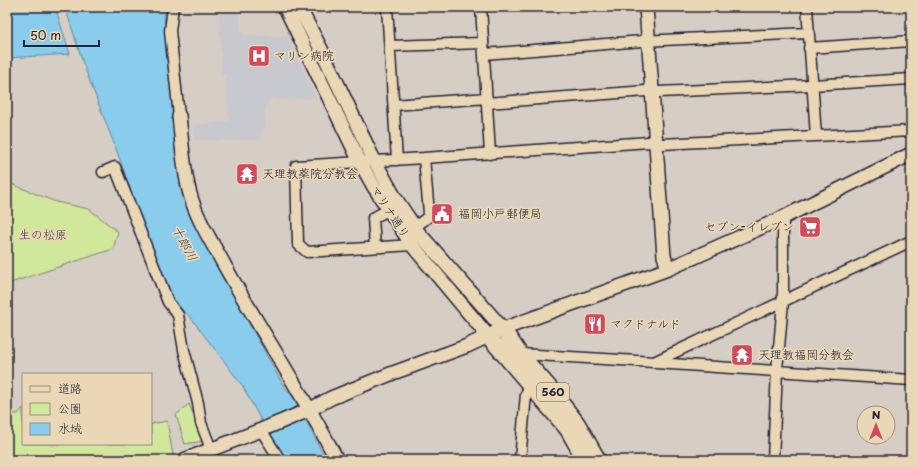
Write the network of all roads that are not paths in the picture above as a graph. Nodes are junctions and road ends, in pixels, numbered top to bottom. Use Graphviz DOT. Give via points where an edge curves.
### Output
graph roads {
  1 [pos="173,7"];
  2 [pos="179,7"];
  3 [pos="285,7"];
  4 [pos="299,7"];
  5 [pos="387,7"];
  6 [pos="481,7"];
  7 [pos="646,7"];
  8 [pos="807,7"];
  9 [pos="808,33"];
  10 [pos="649,41"];
  11 [pos="911,41"];
  12 [pos="483,43"];
  13 [pos="390,46"];
  14 [pos="809,48"];
  15 [pos="484,54"];
  16 [pos="911,79"];
  17 [pos="812,86"];
  18 [pos="652,92"];
  19 [pos="487,100"];
  20 [pos="394,105"];
  21 [pos="179,116"];
  22 [pos="911,131"];
  23 [pos="816,136"];
  24 [pos="656,143"];
  25 [pos="490,154"];
  26 [pos="911,154"];
  27 [pos="424,158"];
  28 [pos="396,160"];
  29 [pos="375,161"];
  30 [pos="360,162"];
  31 [pos="103,172"];
  32 [pos="388,210"];
  33 [pos="780,219"];
  34 [pos="415,227"];
  35 [pos="911,241"];
  36 [pos="412,245"];
  37 [pos="375,247"];
  38 [pos="668,269"];
  39 [pos="782,302"];
  40 [pos="503,329"];
  41 [pos="488,336"];
  42 [pos="520,354"];
  43 [pos="654,362"];
  44 [pos="777,370"];
  45 [pos="911,380"];
  46 [pos="531,386"];
  47 [pos="309,410"];
  48 [pos="261,430"];
  49 [pos="211,449"];
  50 [pos="184,460"];
  51 [pos="280,460"];
  52 [pos="338,460"];
  53 [pos="520,460"];
  54 [pos="584,460"];
  55 [pos="598,460"];
  56 [pos="773,460"];
  1 -- 21 [label="street" via="170,31"];
  2 -- 21 [label="street" via="176,27 180,82"];
  3 -- 30 [label="street, マリナ通り"];
  4 -- 29 [label="street, マリナ通り"];
  5 -- 13 [label="street"];
  6 -- 12 [label="street"];
  7 -- 10 [label="street"];
  8 -- 9 [label="street"];
  9 -- 10 [label="street"];
  9 -- 14 [label="street"];
  10 -- 15 [label="street"];
  10 -- 18 [label="street"];
  11 -- 14 [label="street"];
  12 -- 13 [label="street"];
  12 -- 15 [label="street"];
  13 -- 20 [label="street"];
  14 -- 17 [label="street"];
  15 -- 19 [label="street"];
  16 -- 17 [label="street"];
  17 -- 18 [label="street"];
  17 -- 23 [label="street"];
  18 -- 19 [label="street"];
  18 -- 24 [label="street"];
  19 -- 20 [label="street"];
  19 -- 25 [label="street"];
  20 -- 28 [label="street"];
  21 -- 47 [label="street" via="190,195 201,222 244,302"];
  22 -- 23 [label="street"];
  23 -- 24 [label="street"];
  24 -- 25 [label="street"];
  24 -- 38 [label="street" via="664,256"];
  25 -- 27 [label="street"];
  26 -- 33 [label="street"];
  27 -- 28 [label="street"];
  27 -- 34 [label="street" via="429,213"];
  28 -- 29 [label="street"];
  29 -- 30 [label="street"];
  29 -- 34 [label="street, マリナ通り" via="395,198"];
  30 -- 32 [label="street, マリナ通り"];
  30 -- 37 [label="street" via="296,166 298,244 307,252"];
  31 -- 49 [label="street" via="115,167 168,302 178,315 201,423"];
  32 -- 36 [label="street, マリナ通り"];
  32 -- 37 [label="street" via="373,218"];
  33 -- 38 [label="street"];
  33 -- 39 [label="street" via="783,223"];
  34 -- 40 [label="street, マリナ通り"];
  35 -- 39 [label="street"];
  36 -- 37 [label="street"];
  36 -- 41 [label="street, マリナ通り"];
  38 -- 40 [label="street"];
  39 -- 43 [label="street"];
  39 -- 44 [label="street"];
  40 -- 41 [label="street"];
  40 -- 42 [label="main road, 560"];
  41 -- 46 [label="main road, 560"];
  41 -- 47 [label="street" via="331,398"];
  42 -- 43 [label="street"];
  42 -- 55 [label="main road, 560" via="577,424"];
  43 -- 44 [label="street"];
  44 -- 45 [label="street"];
  44 -- 56 [label="street"];
  46 -- 53 [label="street" via="526,394"];
  46 -- 54 [label="main road, 560" via="568,430"];
  47 -- 48 [label="street"];
  47 -- 52 [label="street"];
  48 -- 49 [label="street"];
  48 -- 51 [label="street"];
  49 -- 50 [label="street"];
}
